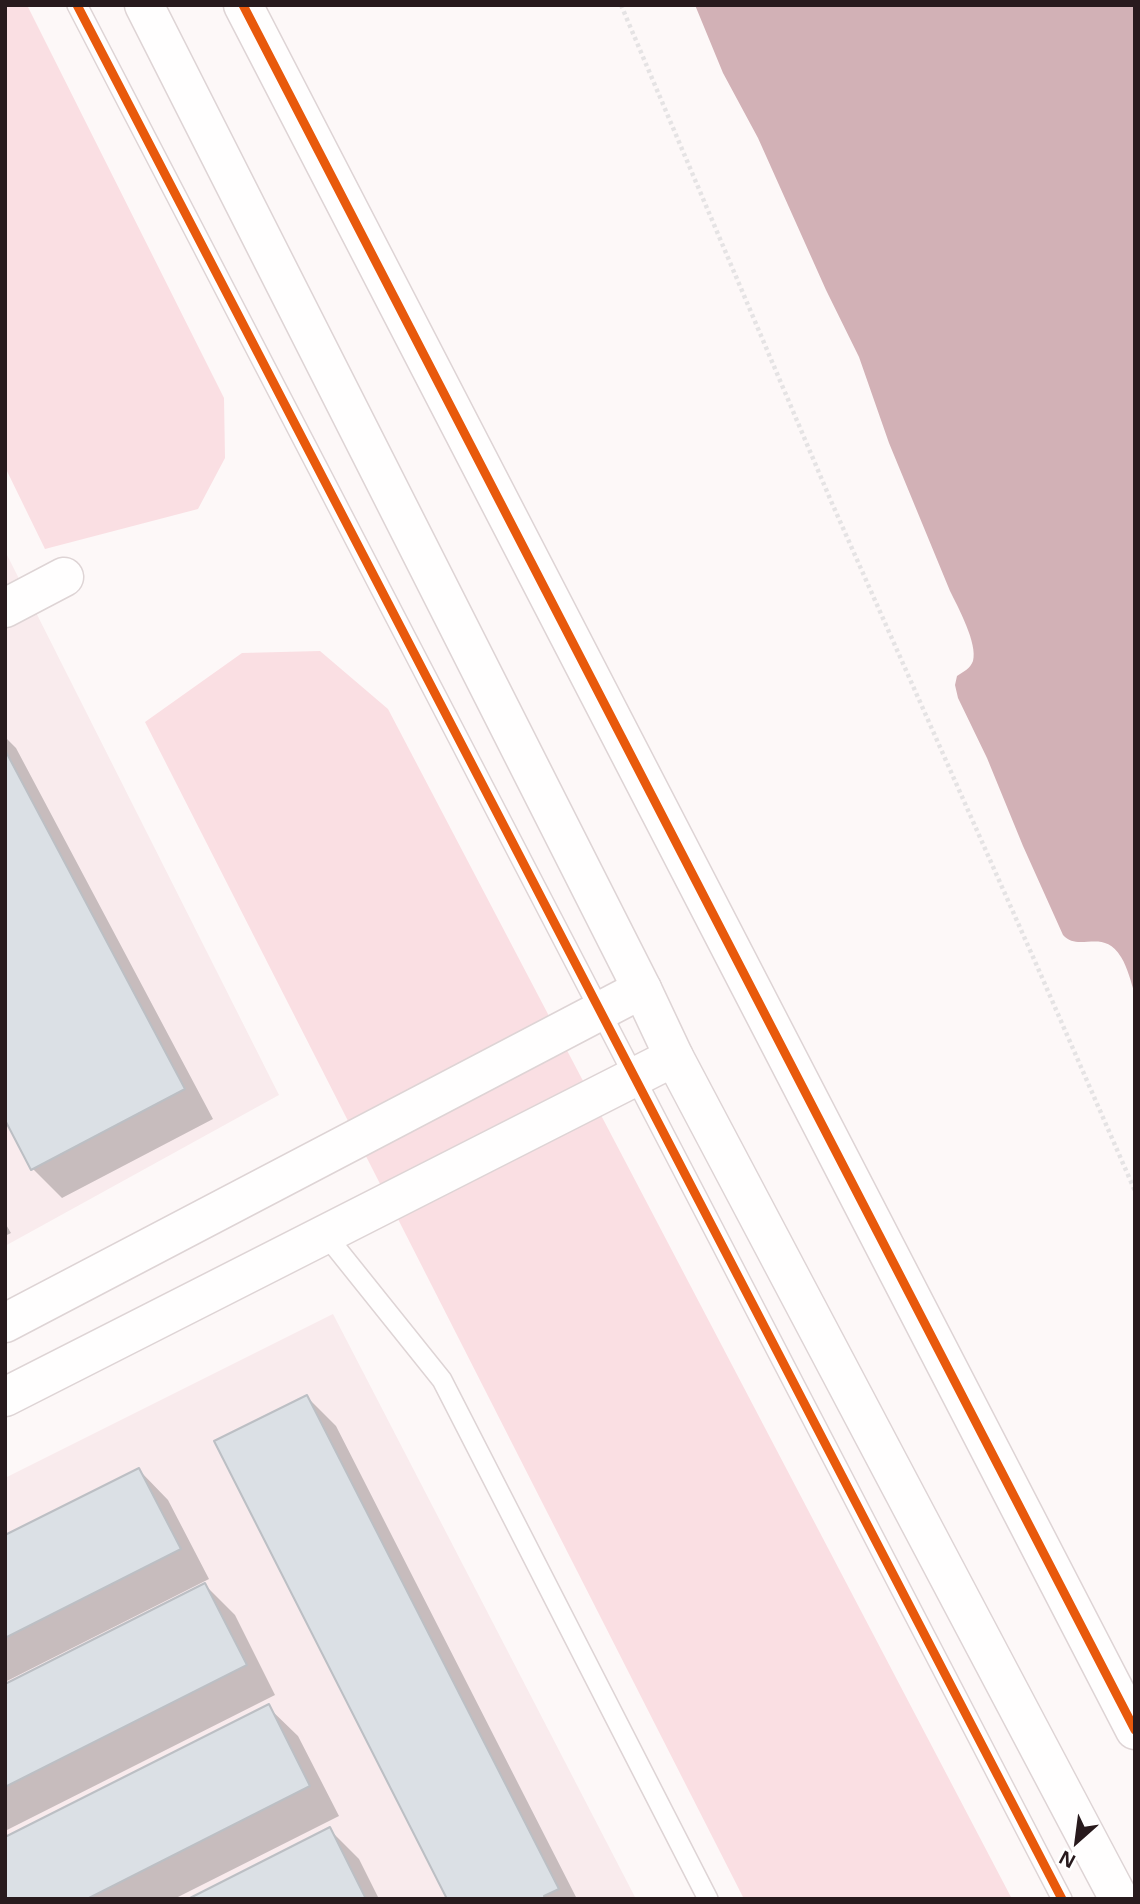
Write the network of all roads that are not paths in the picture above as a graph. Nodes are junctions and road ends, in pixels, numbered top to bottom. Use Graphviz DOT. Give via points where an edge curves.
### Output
graph roads {
  1 [pos="78,5"];
  2 [pos="144,5"];
  3 [pos="243,5"];
  4 [pos="64,577"];
  5 [pos="5,608"];
  6 [pos="642,989"];
  7 [pos="600,1010"];
  8 [pos="674,1057"];
  9 [pos="635,1077"];
  10 [pos="326,1234"];
  11 [pos="5,1323"];
  12 [pos="5,1397"];
  13 [pos="1135,1730"];
  14 [pos="708,1899"];
  15 [pos="1062,1899"];
  16 [pos="1119,1899"];
  1 -- 7 [label="lane"];
  2 -- 6 [label="main road"];
  3 -- 13 [label="main road"];
  4 -- 5 [label="main road"];
  6 -- 7 [label="main road"];
  6 -- 8 [label="main road"];
  7 -- 9 [label="lane"];
  7 -- 11 [label="main road"];
  8 -- 9 [label="main road"];
  8 -- 16 [label="main road"];
  9 -- 10 [label="main road"];
  9 -- 15 [label="lane"];
  10 -- 12 [label="main road"];
  10 -- 14 [label="lane" via="442,1380"];
}
